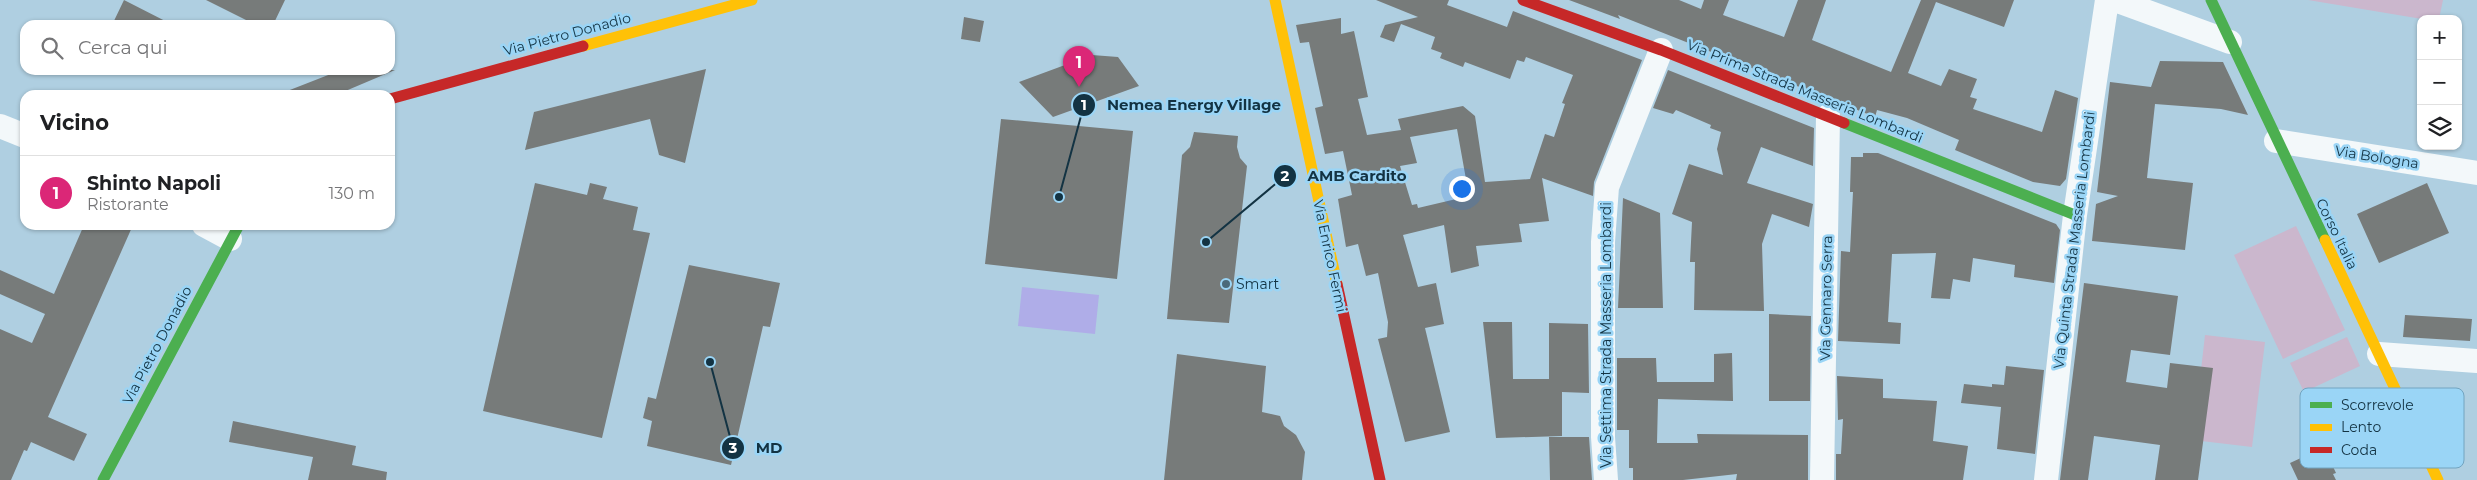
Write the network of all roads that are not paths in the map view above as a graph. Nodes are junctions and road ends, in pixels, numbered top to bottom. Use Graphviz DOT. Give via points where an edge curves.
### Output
graph roads {
  1 [pos="752,0"];
  2 [pos="1260,0"];
  3 [pos="1275,0"];
  4 [pos="1523,0"];
  5 [pos="2107,0"];
  6 [pos="2115,0"];
  7 [pos="2211,0"];
  8 [pos="1282,31"];
  9 [pos="2230,42"];
  10 [pos="1661,50"];
  11 [pos="395,98"];
  12 [pos="1828,116"];
  13 [pos="0,126"];
  14 [pos="20,134"];
  15 [pos="2276,141"];
  16 [pos="2477,173"];
  17 [pos="2075,215"];
  18 [pos="234,232"];
  19 [pos="2379,354"];
  20 [pos="2477,361"];
  21 [pos="2395,388"];
  22 [pos="2432,468"];
  23 [pos="103,480"];
  24 [pos="1380,480"];
  25 [pos="1606,480"];
  26 [pos="1822,480"];
  27 [pos="2046,480"];
  28 [pos="2438,480"];
  1 -- 11 [label="street, Via Pietro Donadio"];
  2 -- 8 [label="street, Via Enrico Fermi"];
  3 -- 8 [label="street, Via Enrico Fermi"];
  4 -- 10 [label="street, Via Prima Strada Masseria Lombardi"];
  5 -- 17 [label="street, Via Quinta Strada Masseria Lombardi"];
  6 -- 9 [label="street"];
  7 -- 9 [label="street, Corso Italia"];
  8 -- 24 [label="street, Via Enrico Fermi"];
  9 -- 15 [label="street, Corso Italia"];
  10 -- 12 [label="street, Via Prima Strada Masseria Lombardi"];
  10 -- 25 [label="street, Via Settima Strada Masseria Lombardi" via="1607,187 1603,242"];
  12 -- 17 [label="street, Via Prima Strada Masseria Lombardi"];
  12 -- 26 [label="street, Via Gennaro Serra"];
  13 -- 14 [label="street"];
  15 -- 16 [label="street, Via Bologna"];
  15 -- 19 [label="street, Corso Italia"];
  17 -- 27 [label="street, Via Quinta Strada Masseria Lombardi"];
  18 -- 23 [label="street, Via Pietro Donadio"];
  19 -- 20 [label="street"];
  19 -- 21 [label="street, Corso Italia"];
  22 -- 28 [label="street, Corso Italia"];
}
